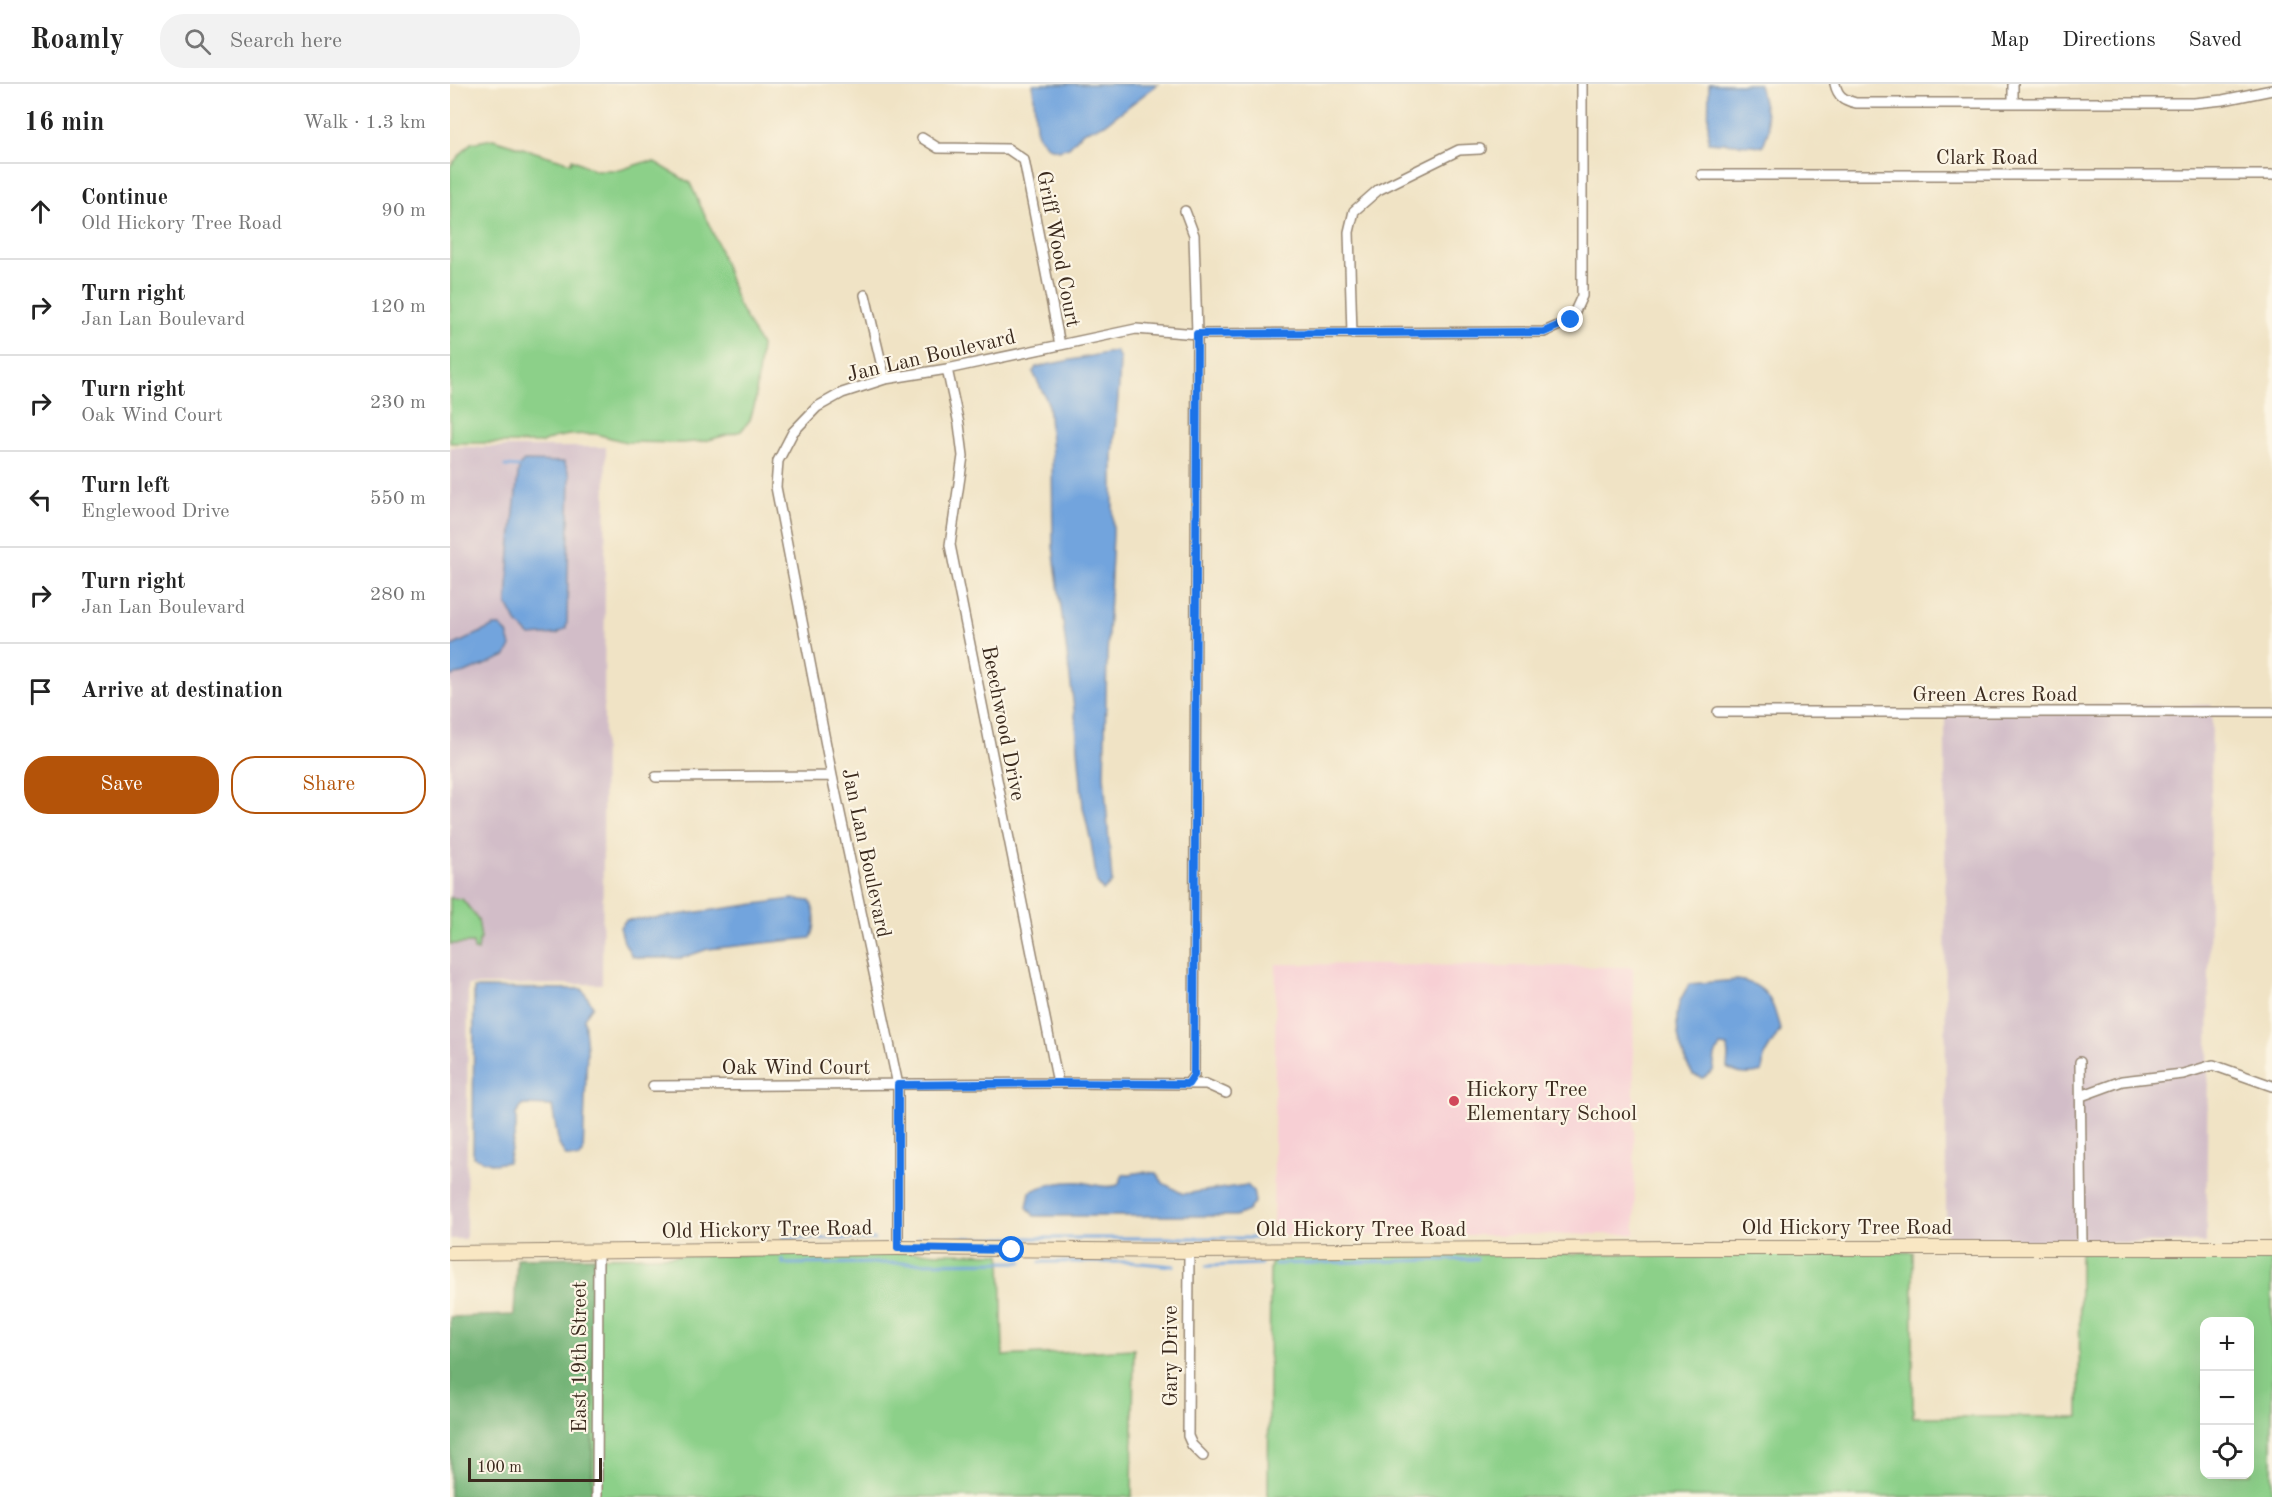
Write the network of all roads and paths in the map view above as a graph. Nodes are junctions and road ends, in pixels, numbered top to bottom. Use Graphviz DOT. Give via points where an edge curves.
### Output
graph roads {
  1 [pos="1582,84"];
  2 [pos="1835,84"];
  3 [pos="2013,84"];
  4 [pos="2272,90"];
  5 [pos="2013,103"];
  6 [pos="922,138"];
  7 [pos="1480,149"];
  8 [pos="1702,175"];
  9 [pos="2272,175"];
  10 [pos="1185,211"];
  11 [pos="865,295"];
  12 [pos="1197,334"];
  13 [pos="1352,334"];
  14 [pos="1060,345"];
  15 [pos="947,369"];
  16 [pos="885,380"];
  17 [pos="1718,712"];
  18 [pos="2272,712"];
  19 [pos="832,776"];
  20 [pos="656,777"];
  21 [pos="2080,1062"];
  22 [pos="1058,1083"];
  23 [pos="1188,1084"];
  24 [pos="898,1085"];
  25 [pos="652,1086"];
  26 [pos="2272,1086"];
  27 [pos="1226,1093"];
  28 [pos="2081,1096"];
  29 [pos="898,1248"];
  30 [pos="2082,1248"];
  31 [pos="2272,1248"];
  32 [pos="1189,1251"];
  33 [pos="598,1252"];
  34 [pos="450,1253"];
  35 [pos="1203,1456"];
  36 [pos="597,1497"];
  1 -- 13 [label="street, Jan Lan Boulevard" via="1582,296 1571,320 1544,332"];
  2 -- 5 [label="street" via="1837,94 1856,103"];
  3 -- 5 [label="street"];
  4 -- 5 [label="street" via="2194,103"];
  6 -- 14 [label="street, Griff Wood Court" via="938,148 1008,149 1024,160"];
  7 -- 13 [label="street" via="1459,150 1378,190 1354,211 1349,232"];
  8 -- 9 [label="street, Clark Road"];
  10 -- 12 [label="street" via="1194,235"];
  11 -- 16 [label="street"];
  12 -- 13 [label="street, Jan Lan Boulevard"];
  12 -- 14 [label="street, Jan Lan Boulevard" via="1136,329"];
  12 -- 23 [label="street" via="1194,1075"];
  14 -- 15 [label="street, Jan Lan Boulevard"];
  15 -- 16 [label="street, Jan Lan Boulevard"];
  15 -- 22 [label="street, Beechwood Drive" via="963,456 950,545"];
  16 -- 19 [label="street, Jan Lan Boulevard" via="842,393 817,407 793,432 778,461 776,487 781,518"];
  17 -- 18 [label="street, Green Acres Road"];
  19 -- 20 [label="street"];
  19 -- 24 [label="street, Jan Lan Boulevard"];
  21 -- 28 [label="street"];
  22 -- 23 [label="street, Oak Wind Court"];
  22 -- 24 [label="street, Oak Wind Court"];
  23 -- 27 [label="street, Oak Wind Court" via="1206,1084"];
  24 -- 25 [label="street, Oak Wind Court"];
  24 -- 29 [label="street, Jan Lan Boulevard"];
  26 -- 28 [label="street" via="2214,1065 2183,1074 2122,1081"];
  28 -- 30 [label="street"];
  29 -- 32 [label="street, Old Hickory Tree Road"];
  29 -- 33 [label="street, Old Hickory Tree Road"];
  30 -- 31 [label="street, Old Hickory Tree Road"];
  30 -- 32 [label="street, Old Hickory Tree Road"];
  32 -- 35 [label="street, Gary Drive" via="1188,1436"];
  33 -- 34 [label="street, Old Hickory Tree Road"];
  33 -- 36 [label="street, East 19th Street"];
}
